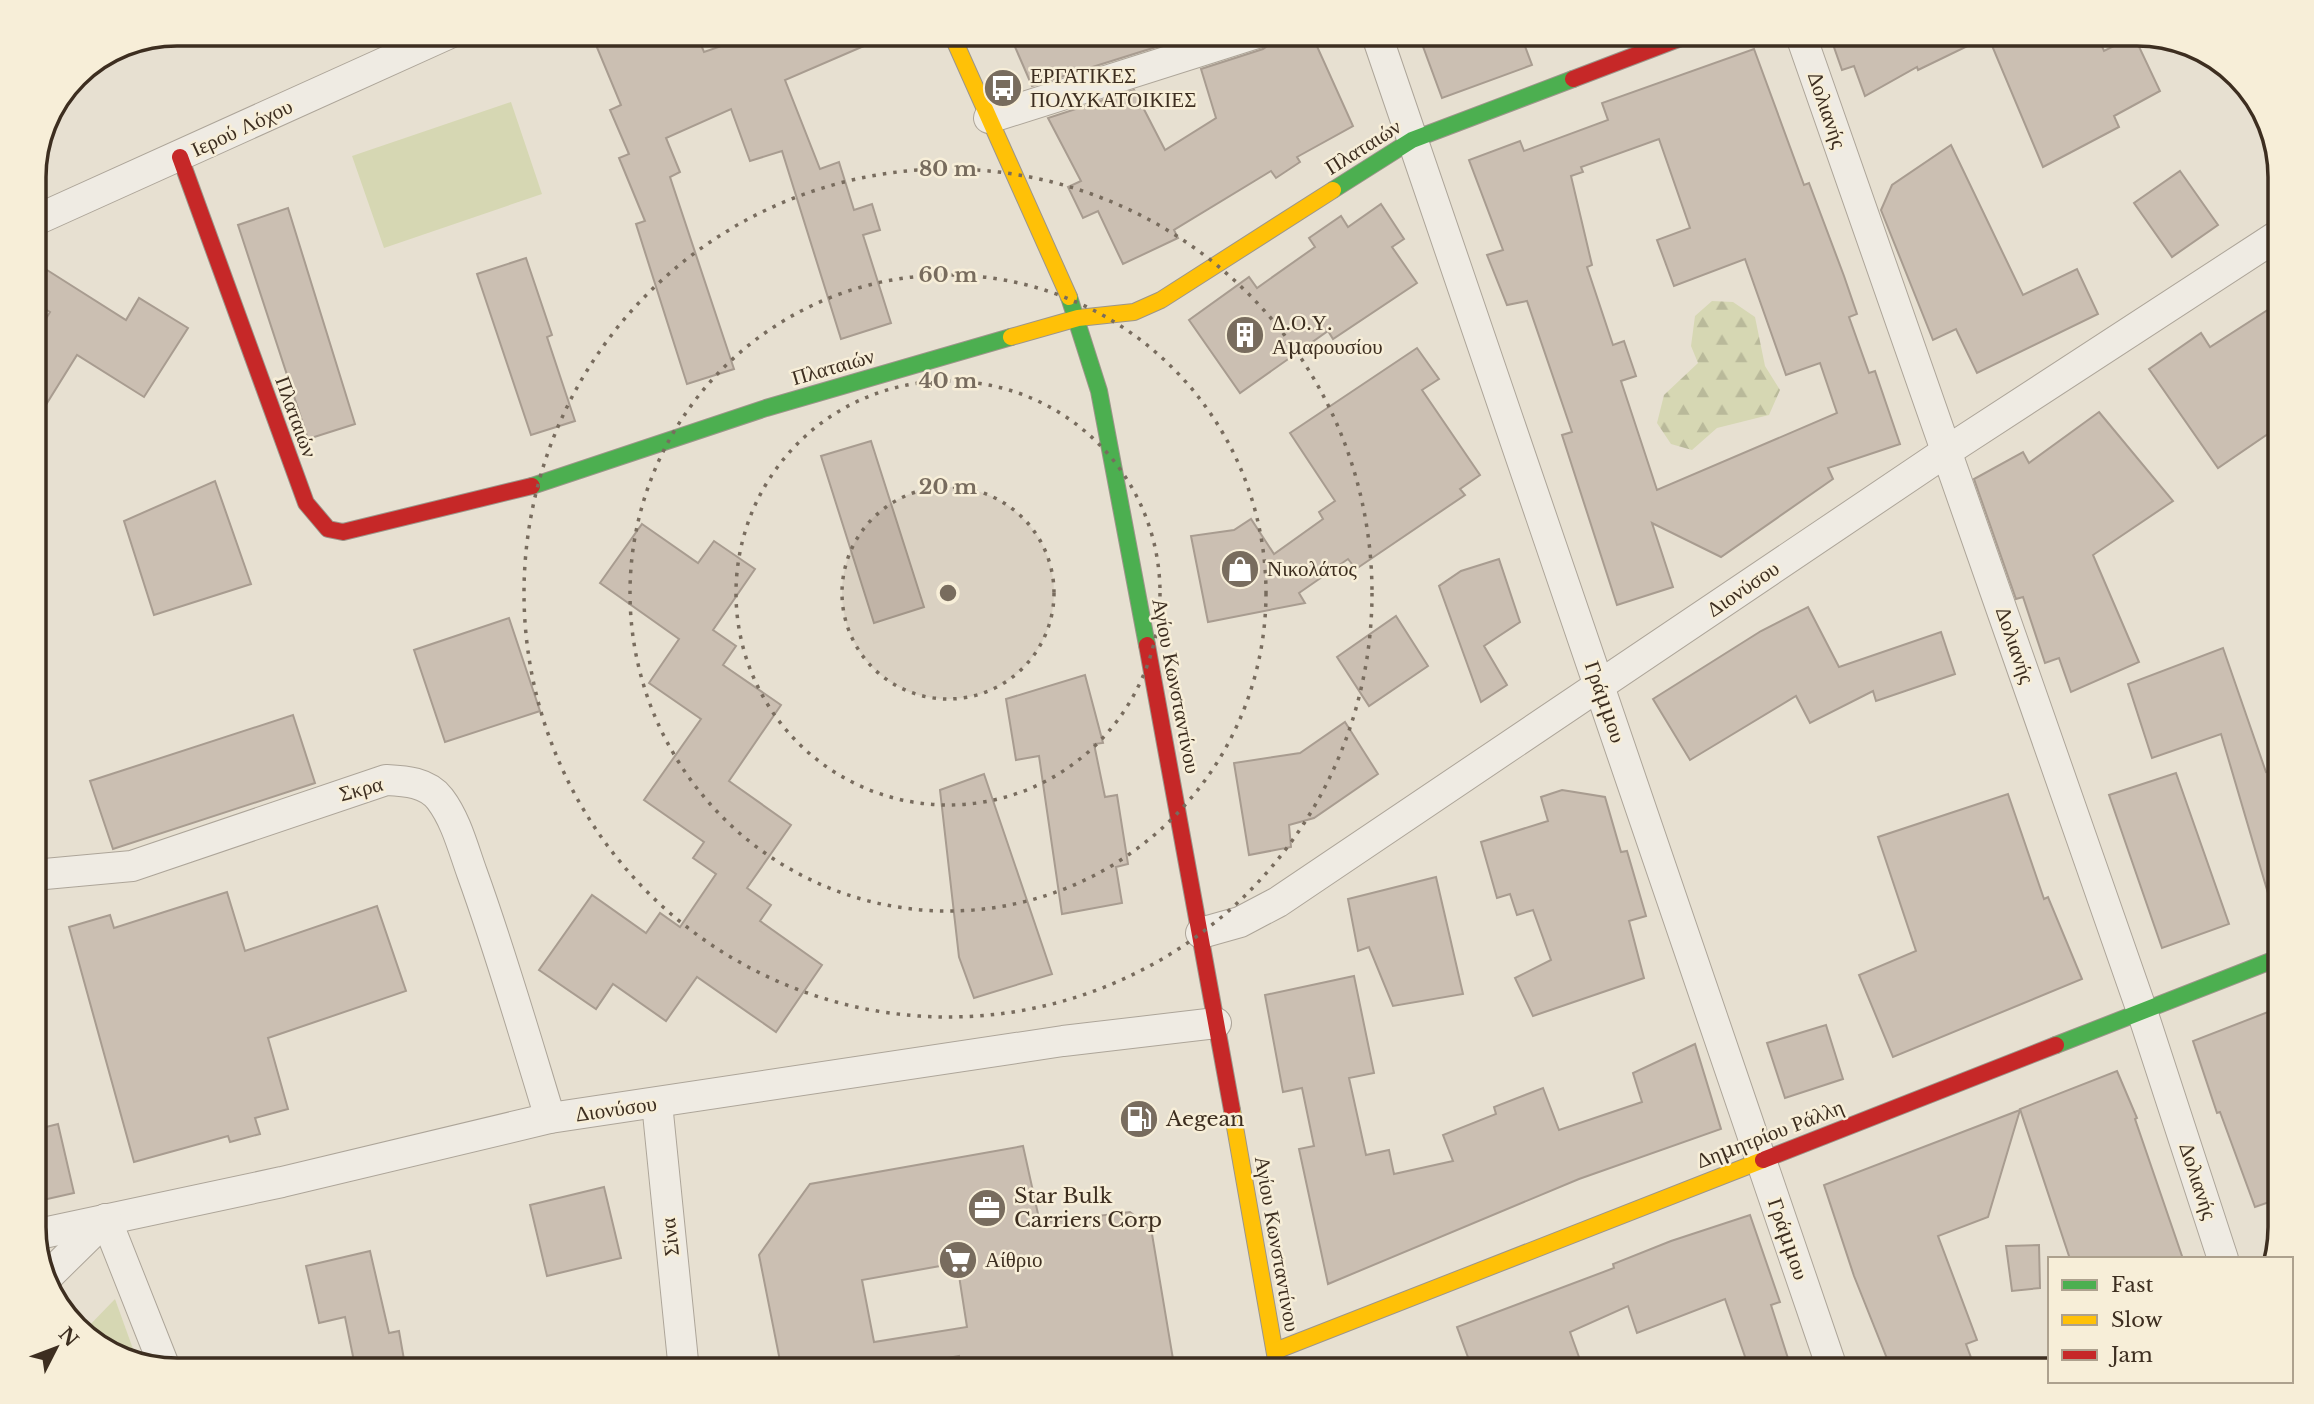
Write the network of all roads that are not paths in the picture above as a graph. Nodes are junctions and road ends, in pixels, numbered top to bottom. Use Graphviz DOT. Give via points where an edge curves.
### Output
graph roads {
  1 [pos="414,46"];
  2 [pos="957,46"];
  3 [pos="1216,46"];
  4 [pos="1380,46"];
  5 [pos="1661,46"];
  6 [pos="1805,46"];
  7 [pos="989,118"];
  8 [pos="1412,140"];
  9 [pos="180,157"];
  10 [pos="46,215"];
  11 [pos="2268,242"];
  12 [pos="1078,318"];
  13 [pos="1947,451"];
  14 [pos="1599,686"];
  15 [pos="46,874"];
  16 [pos="1201,933"];
  17 [pos="2268,962"];
  18 [pos="2142,1011"];
  19 [pos="1216,1023"];
  20 [pos="657,1104"];
  21 [pos="550,1118"];
  22 [pos="1761,1160"];
  23 [pos="106,1219"];
  24 [pos="46,1232"];
  25 [pos="2222,1257"];
  26 [pos="53,1271"];
  27 [pos="1275,1351"];
  28 [pos="161,1357"];
  29 [pos="683,1358"];
  30 [pos="1276,1358"];
  31 [pos="1829,1358"];
  1 -- 9 [label="street, Ιερού Λόχου"];
  2 -- 7 [label="street, Αγίου Κωνσταντίνου"];
  3 -- 7 [label="street"];
  4 -- 8 [label="street, Γράμμου"];
  5 -- 8 [label="street, Πλαταιών"];
  6 -- 13 [label="street, Δολιανής"];
  7 -- 12 [label="street, Αγίου Κωνσταντίνου"];
  8 -- 12 [label="street, Πλαταιών" via="1161,300 1134,312"];
  8 -- 14 [label="street, Γράμμου"];
  9 -- 10 [label="street, Ιερού Λόχου"];
  9 -- 12 [label="street, Πλαταιών" via="306,503 328,529 343,532 522,489 766,408"];
  11 -- 13 [label="street, Διονύσου"];
  12 -- 16 [label="street, Αγίου Κωνσταντίνου" via="1099,391"];
  13 -- 14 [label="street, Διονύσου"];
  13 -- 18 [label="street, Δολιανής"];
  14 -- 16 [label="street, Διονύσου" via="1261,912"];
  14 -- 22 [label="street, Γράμμου"];
  15 -- 21 [label="street, Σκρα" via="132,866 386,780 425,787 439,797 454,822"];
  16 -- 19 [label="street, Αγίου Κωνσταντίνου"];
  17 -- 18 [label="street, Δημητρίου Ράλλη"];
  18 -- 22 [label="street, Δημητρίου Ράλλη"];
  18 -- 25 [label="street, Δολιανής"];
  19 -- 20 [label="street, Διονύσου" via="1063,1041"];
  19 -- 27 [label="street, Αγίου Κωνσταντίνου"];
  20 -- 21 [label="street, Διονύσου"];
  20 -- 29 [label="street, Σίνα"];
  21 -- 23 [label="street, Διονύσου"];
  22 -- 27 [label="street, Δημητρίου Ράλλη"];
  22 -- 31 [label="street, Γράμμου"];
  23 -- 24 [label="street, Διονύσου"];
  23 -- 26 [label="street"];
  23 -- 28 [label="street"];
  27 -- 30 [label="street, Αγίου Κωνσταντίνου"];
}
